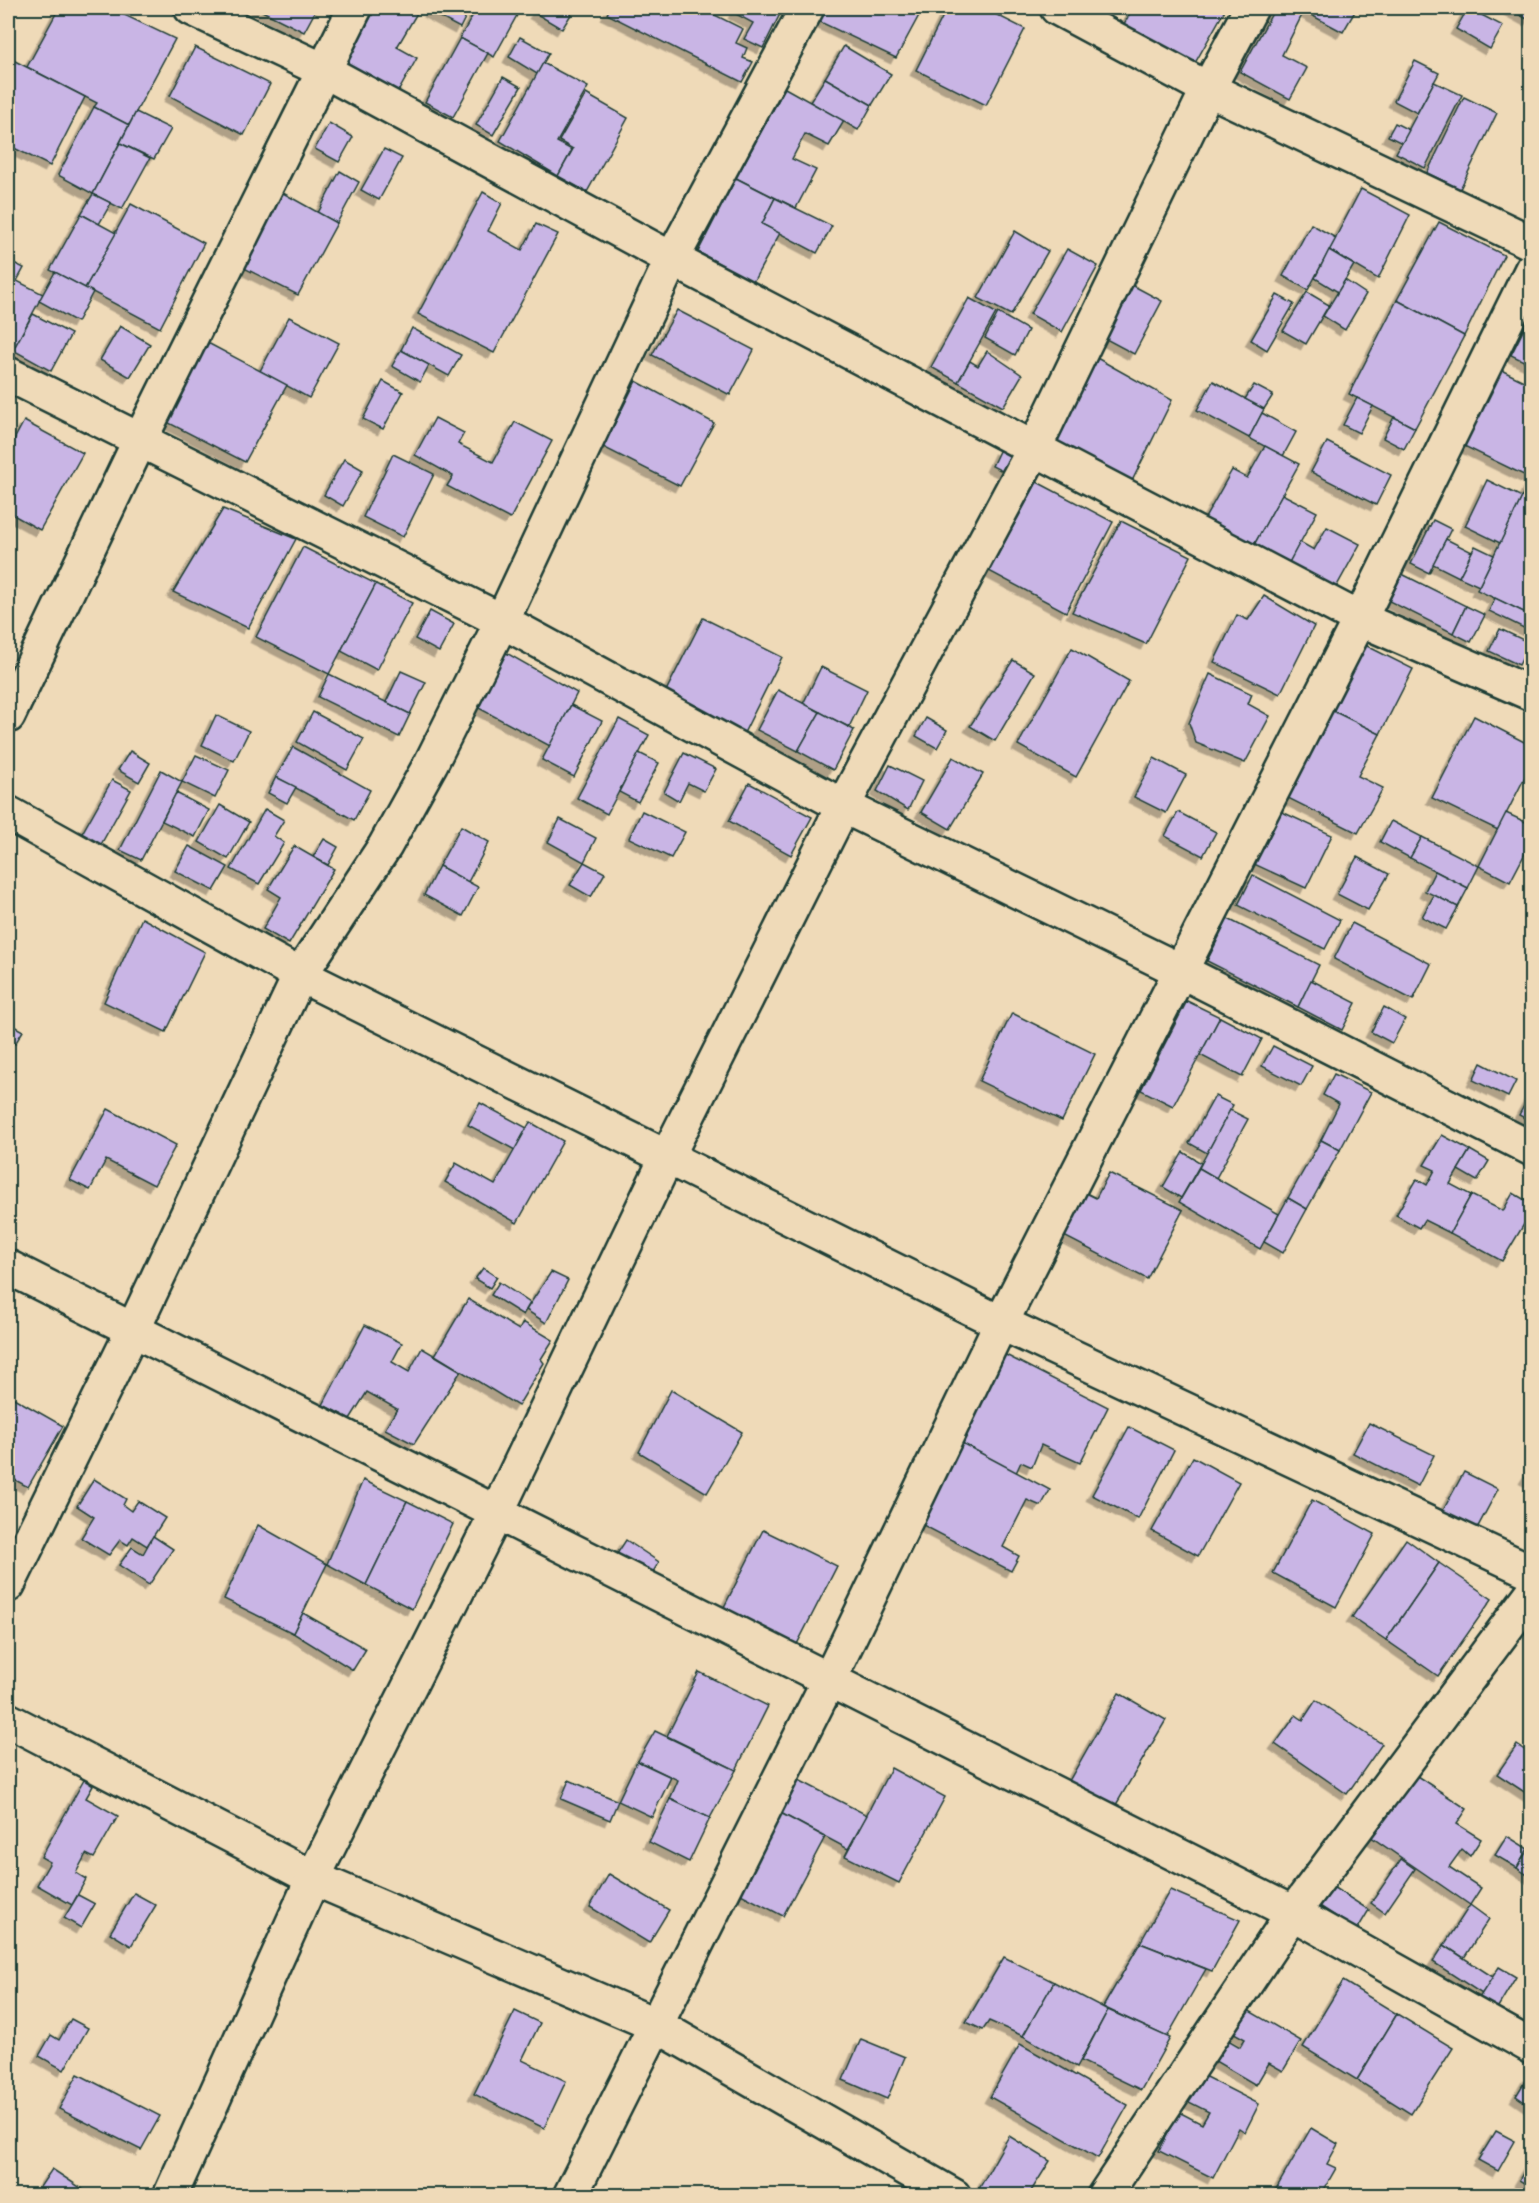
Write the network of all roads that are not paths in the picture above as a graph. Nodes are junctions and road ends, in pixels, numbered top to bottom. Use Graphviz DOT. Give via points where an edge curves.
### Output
graph roads {
  1 [pos="191,8"];
  2 [pos="355,8"];
  3 [pos="807,8"];
  4 [pos="1057,8"];
  5 [pos="1251,8"];
  6 [pos="323,70"];
  7 [pos="1208,89"];
  8 [pos="1532,243"];
  9 [pos="672,260"];
  10 [pos="1532,269"];
  11 [pos="8,374"];
  12 [pos="140,440"];
  13 [pos="1034,449"];
  14 [pos="1360,619"];
  15 [pos="502,621"];
  16 [pos="1532,694"];
  17 [pos="8,716"];
  18 [pos="843,806"];
  19 [pos="8,813"];
  20 [pos="1181,971"];
  21 [pos="300,975"];
  22 [pos="1532,1149"];
  23 [pos="667,1157"];
  24 [pos="8,1267"];
  25 [pos="1001,1323"];
  26 [pos="133,1330"];
  27 [pos="497,1512"];
  28 [pos="1532,1572"];
  29 [pos="8,1585"];
  30 [pos="1532,1593"];
  31 [pos="830,1678"];
  32 [pos="8,1720"];
  33 [pos="312,1878"];
  34 [pos="1293,1913"];
  35 [pos="656,2025"];
  36 [pos="1532,2047"];
  37 [pos="170,2196"];
  38 [pos="570,2196"];
  39 [pos="954,2196"];
  40 [pos="1104,2196"];
  1 -- 6 [label="street"];
  2 -- 6 [label="street"];
  3 -- 9 [label="street"];
  4 -- 7 [label="street"];
  5 -- 7 [label="street"];
  6 -- 9 [label="street"];
  6 -- 12 [label="street"];
  7 -- 8 [label="street"];
  7 -- 13 [label="street"];
  9 -- 13 [label="street"];
  9 -- 15 [label="street"];
  10 -- 14 [label="street"];
  11 -- 12 [label="street"];
  12 -- 15 [label="street"];
  12 -- 17 [label="street"];
  13 -- 14 [label="street"];
  13 -- 18 [label="street"];
  14 -- 16 [label="street"];
  14 -- 20 [label="street"];
  15 -- 18 [label="street"];
  15 -- 21 [label="street" via="405,813"];
  18 -- 20 [label="street"];
  18 -- 23 [label="street"];
  19 -- 21 [label="street"];
  20 -- 22 [label="street"];
  20 -- 25 [label="street"];
  21 -- 23 [label="street"];
  21 -- 26 [label="street"];
  23 -- 25 [label="street"];
  23 -- 27 [label="street"];
  24 -- 26 [label="street"];
  25 -- 28 [label="street"];
  25 -- 31 [label="street"];
  26 -- 27 [label="street"];
  26 -- 29 [label="street"];
  27 -- 31 [label="street"];
  27 -- 33 [label="street"];
  30 -- 34 [label="street"];
  31 -- 34 [label="street"];
  31 -- 35 [label="street"];
  32 -- 33 [label="street"];
  33 -- 35 [label="street"];
  33 -- 37 [label="street"];
  34 -- 36 [label="street"];
  34 -- 40 [label="street"];
  35 -- 38 [label="street"];
  35 -- 39 [label="street"];
}
